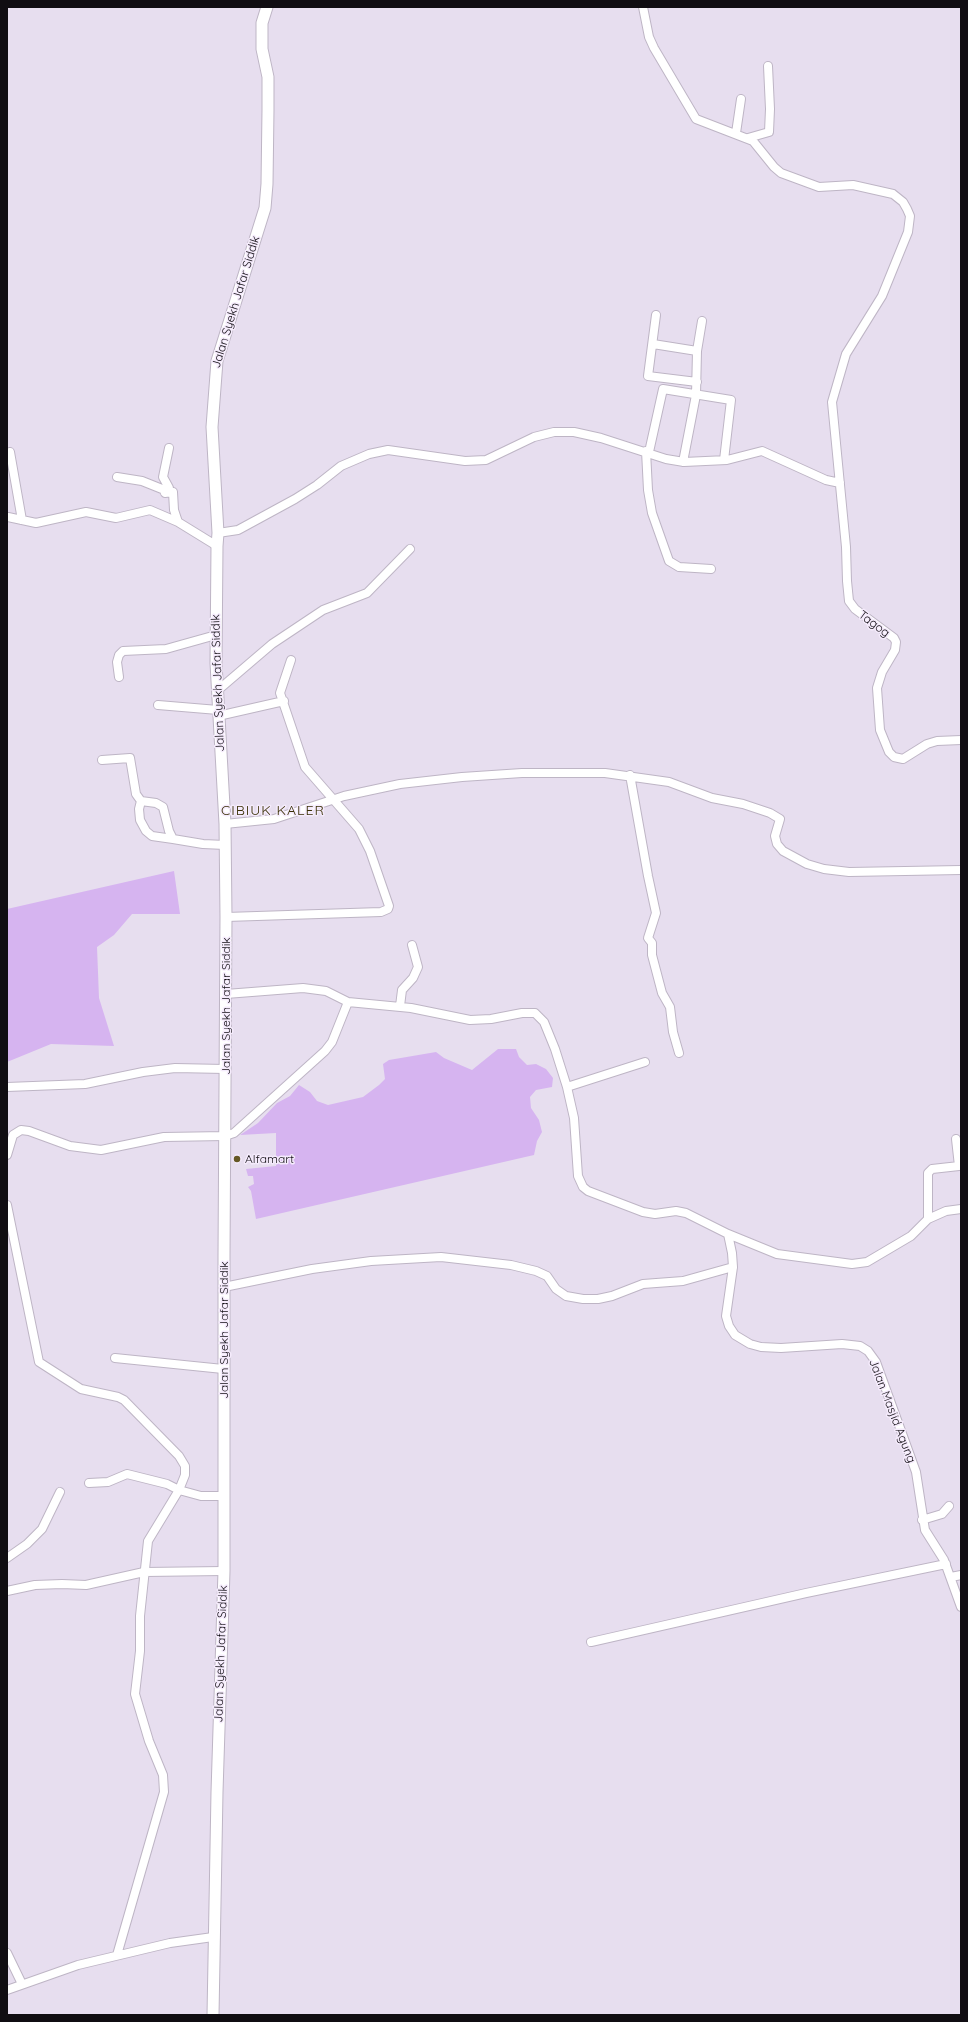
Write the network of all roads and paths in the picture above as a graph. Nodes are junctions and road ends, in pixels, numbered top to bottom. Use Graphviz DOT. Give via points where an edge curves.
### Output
graph roads {
  1 [pos="266,7"];
  2 [pos="643,7"];
  3 [pos="768,66"];
  4 [pos="741,98"];
  5 [pos="736,134"];
  6 [pos="748,138"];
  7 [pos="656,315"];
  8 [pos="702,321"];
  9 [pos="652,344"];
  10 [pos="698,351"];
  11 [pos="697,382"];
  12 [pos="696,395"];
  13 [pos="169,448"];
  14 [pos="10,452"];
  15 [pos="647,452"];
  16 [pos="724,460"];
  17 [pos="683,462"];
  18 [pos="11,474"];
  19 [pos="117,477"];
  20 [pos="840,483"];
  21 [pos="167,491"];
  22 [pos="8,517"];
  23 [pos="22,520"];
  24 [pos="178,522"];
  25 [pos="218,533"];
  26 [pos="216,546"];
  27 [pos="410,549"];
  28 [pos="711,569"];
  29 [pos="216,635"];
  30 [pos="291,660"];
  31 [pos="119,677"];
  32 [pos="217,691"];
  33 [pos="284,701"];
  34 [pos="158,704"];
  35 [pos="218,713"];
  36 [pos="961,740"];
  37 [pos="102,760"];
  38 [pos="630,775"];
  39 [pos="334,800"];
  40 [pos="141,801"];
  41 [pos="225,824"];
  42 [pos="173,839"];
  43 [pos="225,845"];
  44 [pos="961,870"];
  45 [pos="226,917"];
  46 [pos="412,945"];
  47 [pos="226,994"];
  48 [pos="348,1002"];
  49 [pos="400,1006"];
  50 [pos="679,1053"];
  51 [pos="645,1062"];
  52 [pos="225,1069"];
  53 [pos="7,1087"];
  54 [pos="567,1087"];
  55 [pos="225,1136"];
  56 [pos="956,1139"];
  57 [pos="7,1155"];
  58 [pos="960,1166"];
  59 [pos="7,1205"];
  60 [pos="961,1209"];
  61 [pos="928,1218"];
  62 [pos="728,1234"];
  63 [pos="733,1267"];
  64 [pos="224,1287"];
  65 [pos="115,1358"];
  66 [pos="223,1369"];
  67 [pos="89,1483"];
  68 [pos="179,1490"];
  69 [pos="60,1492"];
  70 [pos="224,1496"];
  71 [pos="949,1506"];
  72 [pos="922,1520"];
  73 [pos="7,1558"];
  74 [pos="946,1564"];
  75 [pos="224,1571"];
  76 [pos="144,1572"];
  77 [pos="961,1575"];
  78 [pos="951,1577"];
  79 [pos="7,1591"];
  80 [pos="961,1607"];
  81 [pos="591,1642"];
  82 [pos="213,1937"];
  83 [pos="7,1953"];
  84 [pos="117,1956"];
  85 [pos="22,1984"];
  86 [pos="7,1990"];
  87 [pos="213,2015"];
  1 -- 25 [label="main road, Jalan Syekh Jafar Siddik" via="262,23 262,49 268,77 265,208 230,315 215,374 212,444"];
  2 -- 5 [label="street" via="648,37 693,116"];
  3 -- 6 [label="street" via="769,132"];
  4 -- 5 [label="street"];
  5 -- 6 [label="street"];
  6 -- 20 [label="street" via="753,140 781,173 820,187 853,184 893,194 902,202 910,216 908,232 882,296 849,349 835,388 831,411"];
  7 -- 9 [label="street"];
  8 -- 10 [label="street"];
  9 -- 10 [label="street"];
  9 -- 11 [label="street" via="648,376"];
  10 -- 11 [label="street"];
  11 -- 12 [label="street"];
  12 -- 15 [label="street" via="664,389"];
  12 -- 16 [label="street" via="731,400"];
  12 -- 17 [label="street"];
  13 -- 21 [label="street" via="164,477 168,484"];
  14 -- 18 [label="street"];
  15 -- 17 [label="street"];
  15 -- 25 [label="street" via="601,438 565,431 544,434 481,461 379,451 350,460 301,496 238,530"];
  15 -- 28 [label="street" via="648,490 652,513 670,561 679,567"];
  16 -- 17 [label="street"];
  16 -- 20 [label="street" via="762,451 826,480"];
  18 -- 23 [label="street"];
  19 -- 21 [label="street" via="142,480"];
  20 -- 36 [label="street, Tagog" via="849,600 855,609 896,642 895,650 882,672 877,688 880,730 884,742 894,757 903,759 927,744"];
  21 -- 24 [label="street" via="165,493 173,492"];
  22 -- 23 [label="street"];
  23 -- 24 [label="street" via="40,523 91,512 116,518 150,510"];
  24 -- 26 [label="street"];
  25 -- 26 [label="main road, Jalan Syekh Jafar Siddik"];
  26 -- 29 [label="main road, Jalan Syekh Jafar Siddik"];
  27 -- 32 [label="street" via="367,593 324,610 272,644"];
  29 -- 31 [label="street" via="159,651 123,651 117,662"];
  29 -- 32 [label="main road, Jalan Syekh Jafar Siddik"];
  30 -- 33 [label="street" via="280,692"];
  32 -- 35 [label="main road, Jalan Syekh Jafar Siddik"];
  33 -- 35 [label="street"];
  33 -- 39 [label="street" via="307,771"];
  34 -- 35 [label="street"];
  35 -- 41 [label="main road, Jalan Syekh Jafar Siddik"];
  37 -- 40 [label="street" via="130,758 136,794"];
  38 -- 39 [label="street" via="554,772 462,777 400,784"];
  38 -- 44 [label="street" via="669,782 712,798 743,804 778,816 781,821 775,836 777,844 807,864 824,869 849,872"];
  38 -- 50 [label="street" via="656,913 648,938 652,943 652,955 662,993 670,1008"];
  39 -- 41 [label="street" via="274,819"];
  39 -- 45 [label="street" via="359,828 366,842 389,902 388,909 381,912"];
  40 -- 42 [label="street" via="156,803 163,807"];
  40 -- 42 [label="street" via="140,820 146,831 152,836"];
  41 -- 43 [label="main road, Jalan Syekh Jafar Siddik"];
  42 -- 43 [label="street"];
  43 -- 45 [label="main road, Jalan Syekh Jafar Siddik"];
  45 -- 47 [label="main road, Jalan Syekh Jafar Siddik"];
  46 -- 49 [label="street" via="418,967 413,978 402,990"];
  47 -- 48 [label="street" via="303,988 326,991"];
  47 -- 52 [label="main road, Jalan Syekh Jafar Siddik"];
  48 -- 49 [label="street"];
  48 -- 55 [label="street" via="332,1042 325,1052 239,1130"];
  49 -- 54 [label="street" via="470,1020 535,1013 544,1022"];
  51 -- 54 [label="street"];
  52 -- 53 [label="street" via="175,1068 85,1084"];
  52 -- 55 [label="main road, Jalan Syekh Jafar Siddik"];
  54 -- 62 [label="street" via="574,1118 578,1176 583,1187 643,1212 686,1213"];
  55 -- 57 [label="street" via="164,1137 106,1150 95,1150 70,1146 21,1130 13,1135"];
  55 -- 64 [label="main road, Jalan Syekh Jafar Siddik"];
  56 -- 58 [label="street"];
  58 -- 61 [label="street" via="932,1169 928,1173"];
  59 -- 68 [label="street" via="39,1362 81,1389 118,1397 128,1403 182,1461 185,1471"];
  60 -- 61 [label="street" via="946,1211"];
  61 -- 62 [label="street" via="911,1236 874,1259 858,1264 789,1257"];
  62 -- 63 [label="street, Jalan Masjid Agung"];
  63 -- 64 [label="street" via="683,1281 643,1284 612,1296 591,1299 566,1296 556,1289 547,1276 536,1271 511,1265 441,1257 371,1260"];
  63 -- 72 [label="street, Jalan Masjid Agung" via="726,1316 731,1331 742,1340 760,1347 848,1344 860,1346 868,1351 876,1362 913,1461 920,1490"];
  64 -- 66 [label="main road, Jalan Syekh Jafar Siddik"];
  65 -- 66 [label="street"];
  66 -- 70 [label="main road, Jalan Syekh Jafar Siddik"];
  67 -- 68 [label="street" via="108,1482 127,1474 167,1484"];
  68 -- 70 [label="street" via="201,1496"];
  68 -- 76 [label="street" via="148,1541"];
  69 -- 73 [label="street" via="42,1529"];
  70 -- 75 [label="main road, Jalan Syekh Jafar Siddik"];
  71 -- 72 [label="street" via="942,1514"];
  72 -- 74 [label="street, Jalan Masjid Agung" via="927,1535"];
  74 -- 78 [label="street, Jalan Masjid Agung"];
  74 -- 81 [label="street"];
  75 -- 76 [label="street"];
  75 -- 82 [label="main road, Jalan Syekh Jafar Siddik"];
  76 -- 79 [label="street" via="86,1585 35,1585"];
  76 -- 84 [label="street" via="135,1694 149,1741 163,1775 164,1792"];
  77 -- 78 [label="street"];
  78 -- 80 [label="street, Jalan Masjid Agung"];
  82 -- 84 [label="street" via="170,1943"];
  82 -- 87 [label="main road, Jalan Syekh Jafar Siddik"];
  83 -- 85 [label="street"];
  84 -- 85 [label="street" via="65,1969"];
  85 -- 86 [label="street"];
}
